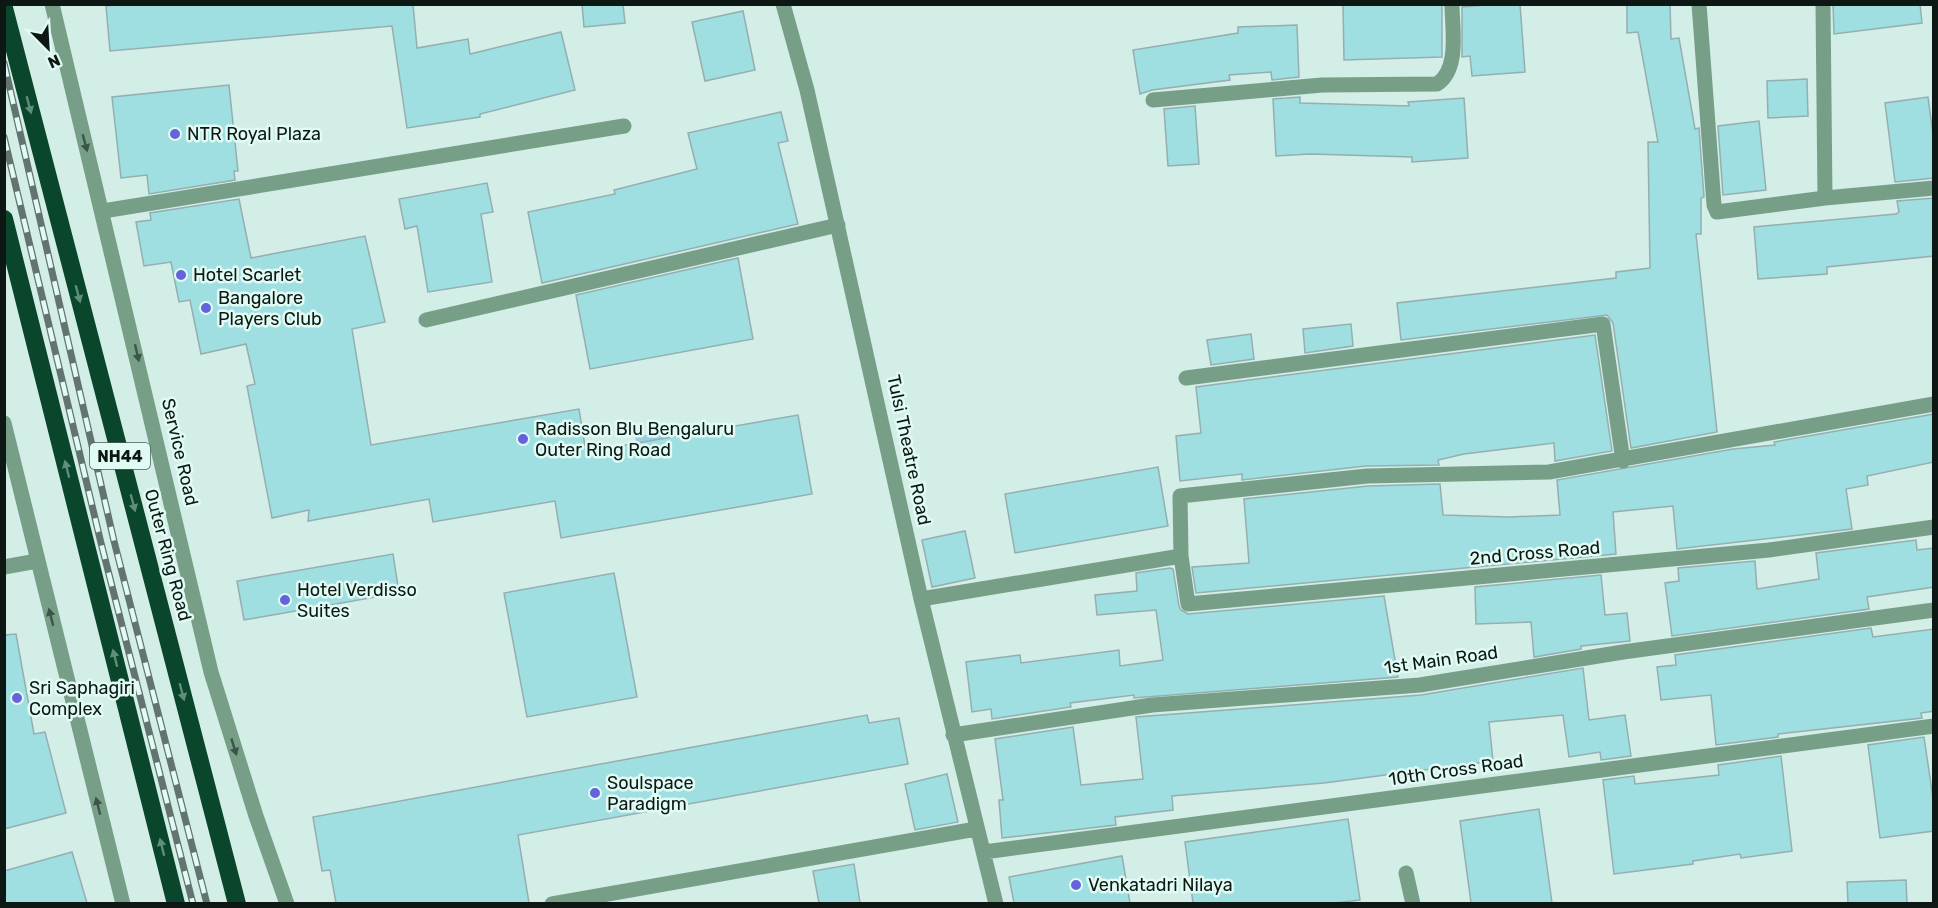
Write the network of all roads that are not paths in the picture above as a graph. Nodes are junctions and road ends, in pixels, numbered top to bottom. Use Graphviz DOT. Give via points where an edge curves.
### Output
graph roads {
  1 [pos="52,4"];
  2 [pos="783,4"];
  3 [pos="1452,4"];
  4 [pos="1699,4"];
  5 [pos="1823,4"];
  6 [pos="4,8"];
  7 [pos="1153,100"];
  8 [pos="624,126"];
  9 [pos="1934,188"];
  10 [pos="1825,198"];
  11 [pos="103,211"];
  12 [pos="4,219"];
  13 [pos="838,225"];
  14 [pos="426,320"];
  15 [pos="1186,378"];
  16 [pos="1934,404"];
  17 [pos="4,423"];
  18 [pos="1623,461"];
  19 [pos="1934,527"];
  20 [pos="1182,556"];
  21 [pos="37,561"];
  22 [pos="4,567"];
  23 [pos="921,598"];
  24 [pos="1934,610"];
  25 [pos="1934,726"];
  26 [pos="953,735"];
  27 [pos="976,829"];
  28 [pos="984,852"];
  29 [pos="1406,873"];
  30 [pos="123,903"];
  31 [pos="176,903"];
  32 [pos="237,903"];
  33 [pos="287,903"];
  34 [pos="552,903"];
  35 [pos="996,903"];
  36 [pos="1413,903"];
  1 -- 11 [label="street, Service Road, one-way"];
  2 -- 13 [label="street, Tulsi Theatre Road"];
  3 -- 7 [label="street" via="1451,64 1447,77 1437,84 1322,85"];
  4 -- 10 [label="street" via="1717,212"];
  5 -- 10 [label="street"];
  6 -- 32 [label="highway, Outer Ring Road / NH44, one-way"];
  8 -- 11 [label="street"];
  9 -- 10 [label="street"];
  11 -- 33 [label="street, Service Road, one-way" via="211,672"];
  31 -- 12 [label="highway, NH44, one-way"];
  13 -- 14 [label="street"];
  13 -- 23 [label="street, Tulsi Theatre Road"];
  15 -- 18 [label="street" via="1603,324"];
  16 -- 18 [label="street"];
  17 -- 21 [label="street"];
  18 -- 20 [label="street" via="1549,472 1367,476 1180,496"];
  19 -- 20 [label="street, 2nd Cross Road" via="1758,552 1188,604"];
  20 -- 23 [label="street"];
  21 -- 22 [label="street"];
  30 -- 21 [label="street, one-way"];
  23 -- 26 [label="street, Tulsi Theatre Road"];
  24 -- 26 [label="street, 1st Main Road" via="1623,652 1420,685 1152,705"];
  25 -- 28 [label="street, 10th Cross Road"];
  26 -- 27 [label="street, Tulsi Theatre Road"];
  27 -- 28 [label="street, Tulsi Theatre Road"];
  27 -- 34 [label="street"];
  28 -- 35 [label="street, Tulsi Theatre Road"];
  29 -- 36 [label="street"];
}
